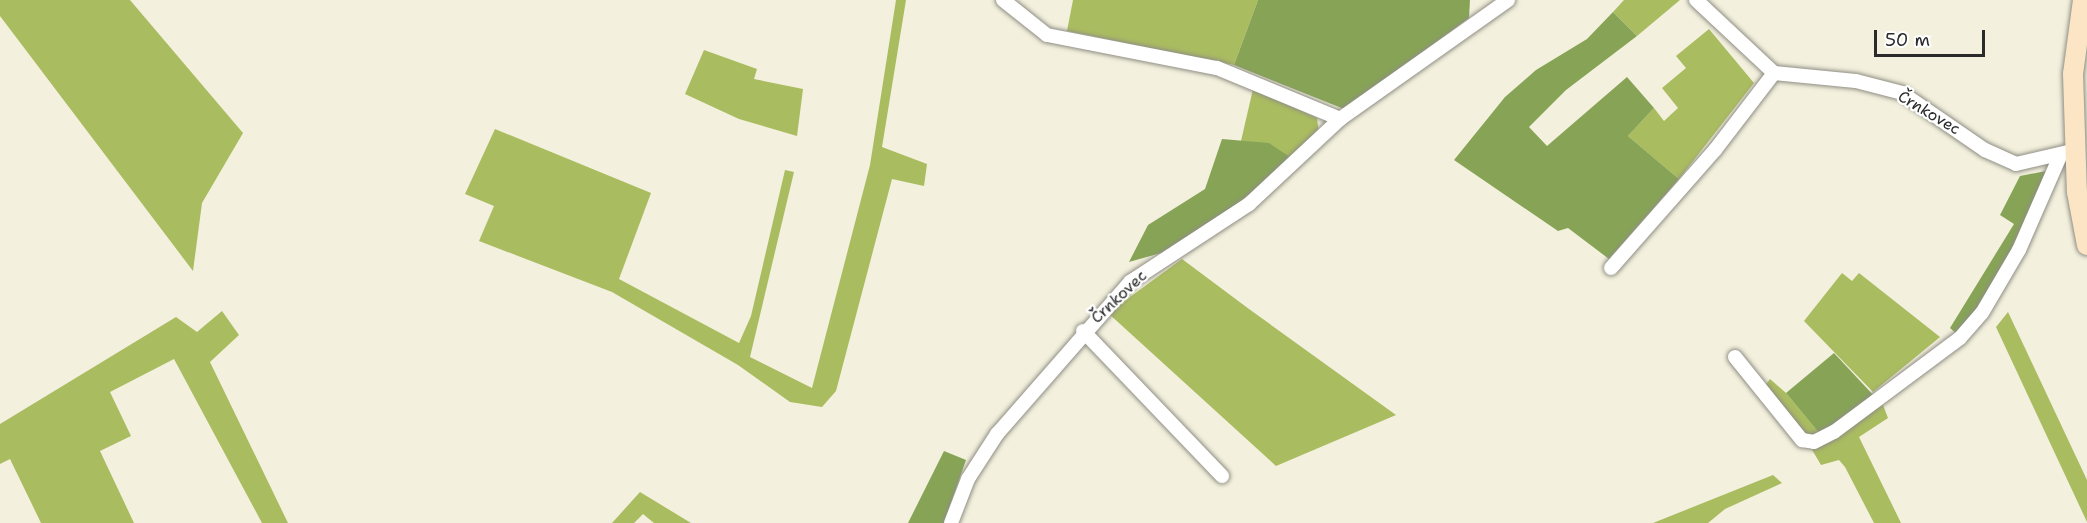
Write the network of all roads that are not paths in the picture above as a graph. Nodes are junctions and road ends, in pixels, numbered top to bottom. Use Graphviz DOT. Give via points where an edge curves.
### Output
graph roads {
  1 [pos="1003,0"];
  2 [pos="1508,0"];
  3 [pos="1696,0"];
  4 [pos="2083,0"];
  5 [pos="1774,73"];
  6 [pos="1340,119"];
  7 [pos="2068,153"];
  8 [pos="2087,245"];
  9 [pos="1611,268"];
  10 [pos="1083,331"];
  11 [pos="1735,357"];
  12 [pos="1222,476"];
  13 [pos="951,523"];
  1 -- 6 [label="street" via="1047,35 1217,68"];
  2 -- 6 [label="street, Črnkovec"];
  3 -- 5 [label="street"];
  4 -- 7 [label="main road"];
  5 -- 7 [label="street, Črnkovec" via="1856,81 1902,93 2006,161"];
  5 -- 9 [label="street" via="1715,150"];
  6 -- 10 [label="street, Črnkovec" via="1269,188 1130,282"];
  7 -- 8 [label="main road"];
  7 -- 11 [label="street" via="2010,268 1982,314 1960,338 1834,432 1814,441 1802,440"];
  10 -- 12 [label="street"];
  10 -- 13 [label="street, Črnkovec" via="991,442 968,479"];
}
